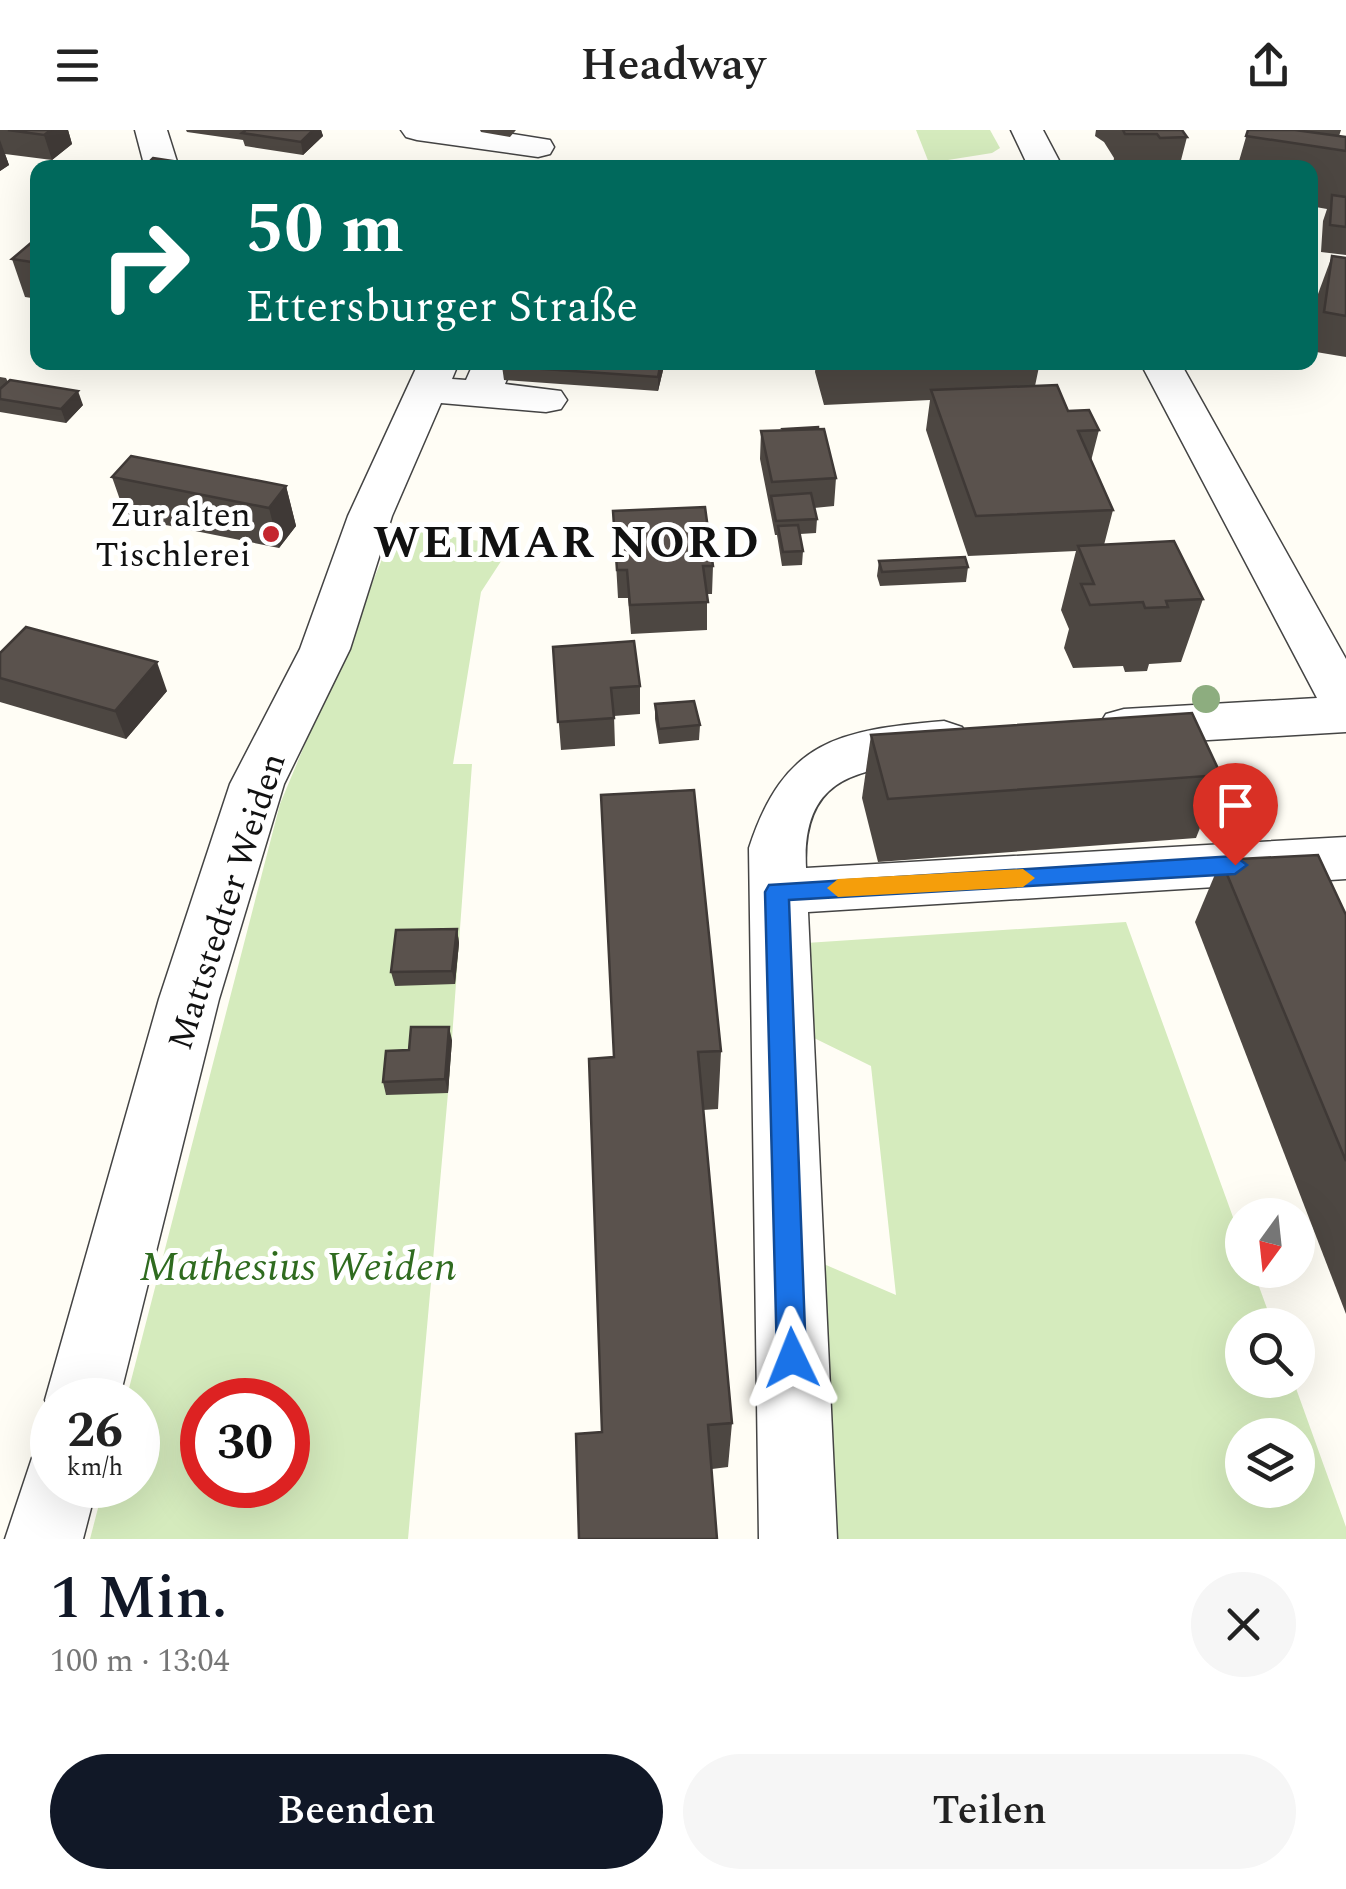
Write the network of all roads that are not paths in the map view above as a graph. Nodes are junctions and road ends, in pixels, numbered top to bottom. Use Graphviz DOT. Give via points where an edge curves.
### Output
graph roads {
  1 [pos="151,130"];
  2 [pos="417,130"];
  3 [pos="1027,130"];
  4 [pos="537,148"];
  5 [pos="160,160"];
  6 [pos="1042,160"];
  7 [pos="1157,370"];
  8 [pos="460,377"];
  9 [pos="546,400"];
  10 [pos="1346,704"];
  11 [pos="1346,714"];
  12 [pos="1077,730"];
  13 [pos="1000,736"];
  14 [pos="1346,858"];
  15 [pos="777,892"];
  16 [pos="88,1378"];
  17 [pos="53,1508"];
  18 [pos="44,1539"];
  19 [pos="798,1539"];
  1 -- 5 [label="street"];
  2 -- 4 [label="street"];
  3 -- 6 [label="street"];
  7 -- 10 [label="street"];
  8 -- 9 [label="street"];
  8 -- 16 [label="street, Mattstedter Weiden" via="370,516 324,649 257,784 189,1000"];
  11 -- 12 [label="street"];
  13 -- 15 [label="street" via="885,744 840,756 804,784 785,813"];
  14 -- 15 [label="street"];
  15 -- 19 [label="street"];
  17 -- 18 [label="street"];
}
